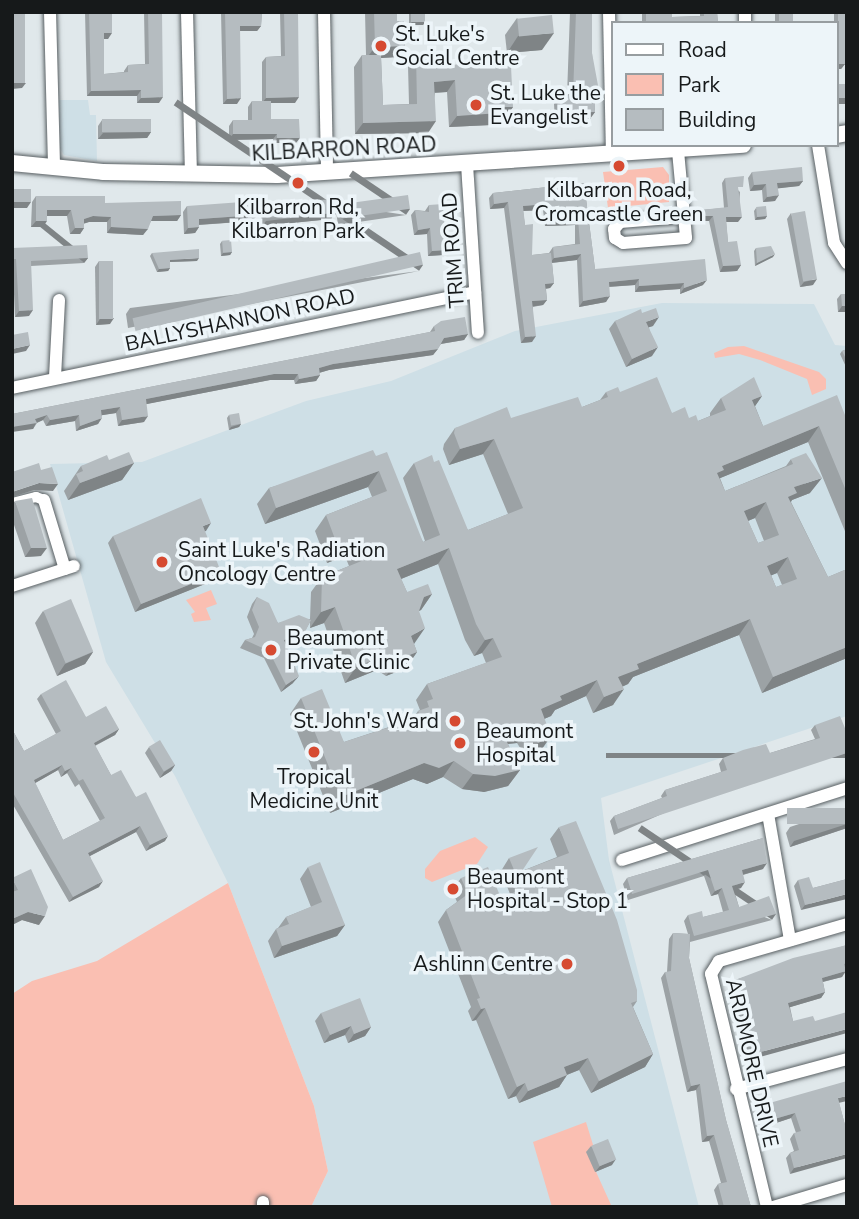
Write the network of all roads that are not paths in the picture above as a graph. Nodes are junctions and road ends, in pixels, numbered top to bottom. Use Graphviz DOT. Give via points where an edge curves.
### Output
graph roads {
  1 [pos="50,12"];
  2 [pos="187,12"];
  3 [pos="324,12"];
  4 [pos="609,12"];
  5 [pos="610,60"];
  6 [pos="612,147"];
  7 [pos="721,147"];
  8 [pos="818,147"];
  9 [pos="678,151"];
  10 [pos="612,155"];
  11 [pos="12,163"];
  12 [pos="467,164"];
  13 [pos="54,168"];
  14 [pos="327,173"];
  15 [pos="191,174"];
  16 [pos="683,217"];
  17 [pos="847,263"];
  18 [pos="475,292"];
  19 [pos="59,300"];
  20 [pos="478,333"];
  21 [pos="55,377"];
  22 [pos="12,388"];
  23 [pos="44,500"];
  24 [pos="12,503"];
  25 [pos="12,586"];
  26 [pos="847,788"];
  27 [pos="768,814"];
  28 [pos="622,860"];
  29 [pos="847,924"];
  30 [pos="790,940"];
  31 [pos="847,1059"];
  32 [pos="736,1090"];
  33 [pos="847,1185"];
  34 [pos="767,1207"];
  35 [pos="773,1207"];
  1 -- 13 [label="street"];
  2 -- 15 [label="street"];
  3 -- 14 [label="street"];
  4 -- 5 [label="street"];
  6 -- 10 [label="street"];
  7 -- 9 [label="street, KILBARRON ROAD"];
  8 -- 17 [label="street" via="834,243"];
  9 -- 10 [label="street, KILBARRON ROAD"];
  9 -- 16 [label="street"];
  10 -- 12 [label="street, KILBARRON ROAD"];
  11 -- 13 [label="street, KILBARRON ROAD"];
  12 -- 14 [label="street, KILBARRON ROAD"];
  12 -- 18 [label="street, TRIM ROAD"];
  13 -- 15 [label="street, KILBARRON ROAD"];
  14 -- 15 [label="street, KILBARRON ROAD"];
  16 -- 16 [label="street" via="686,238 623,243 615,238 614,229 620,222"];
  18 -- 20 [label="street, TRIM ROAD"];
  18 -- 21 [label="street, BALLYSHANNON ROAD"];
  19 -- 21 [label="street"];
  21 -- 22 [label="street, BALLYSHANNON ROAD"];
  23 -- 24 [label="street" via="36,497"];
  23 -- 25 [label="street" via="70,568"];
  26 -- 27 [label="street"];
  27 -- 28 [label="street"];
  27 -- 30 [label="street"];
  29 -- 30 [label="street, ARDMORE DRIVE"];
  30 -- 32 [label="street, ARDMORE DRIVE" via="719,961 711,974"];
  31 -- 32 [label="street"];
  32 -- 34 [label="street, ARDMORE DRIVE"];
  33 -- 35 [label="street"];
}
